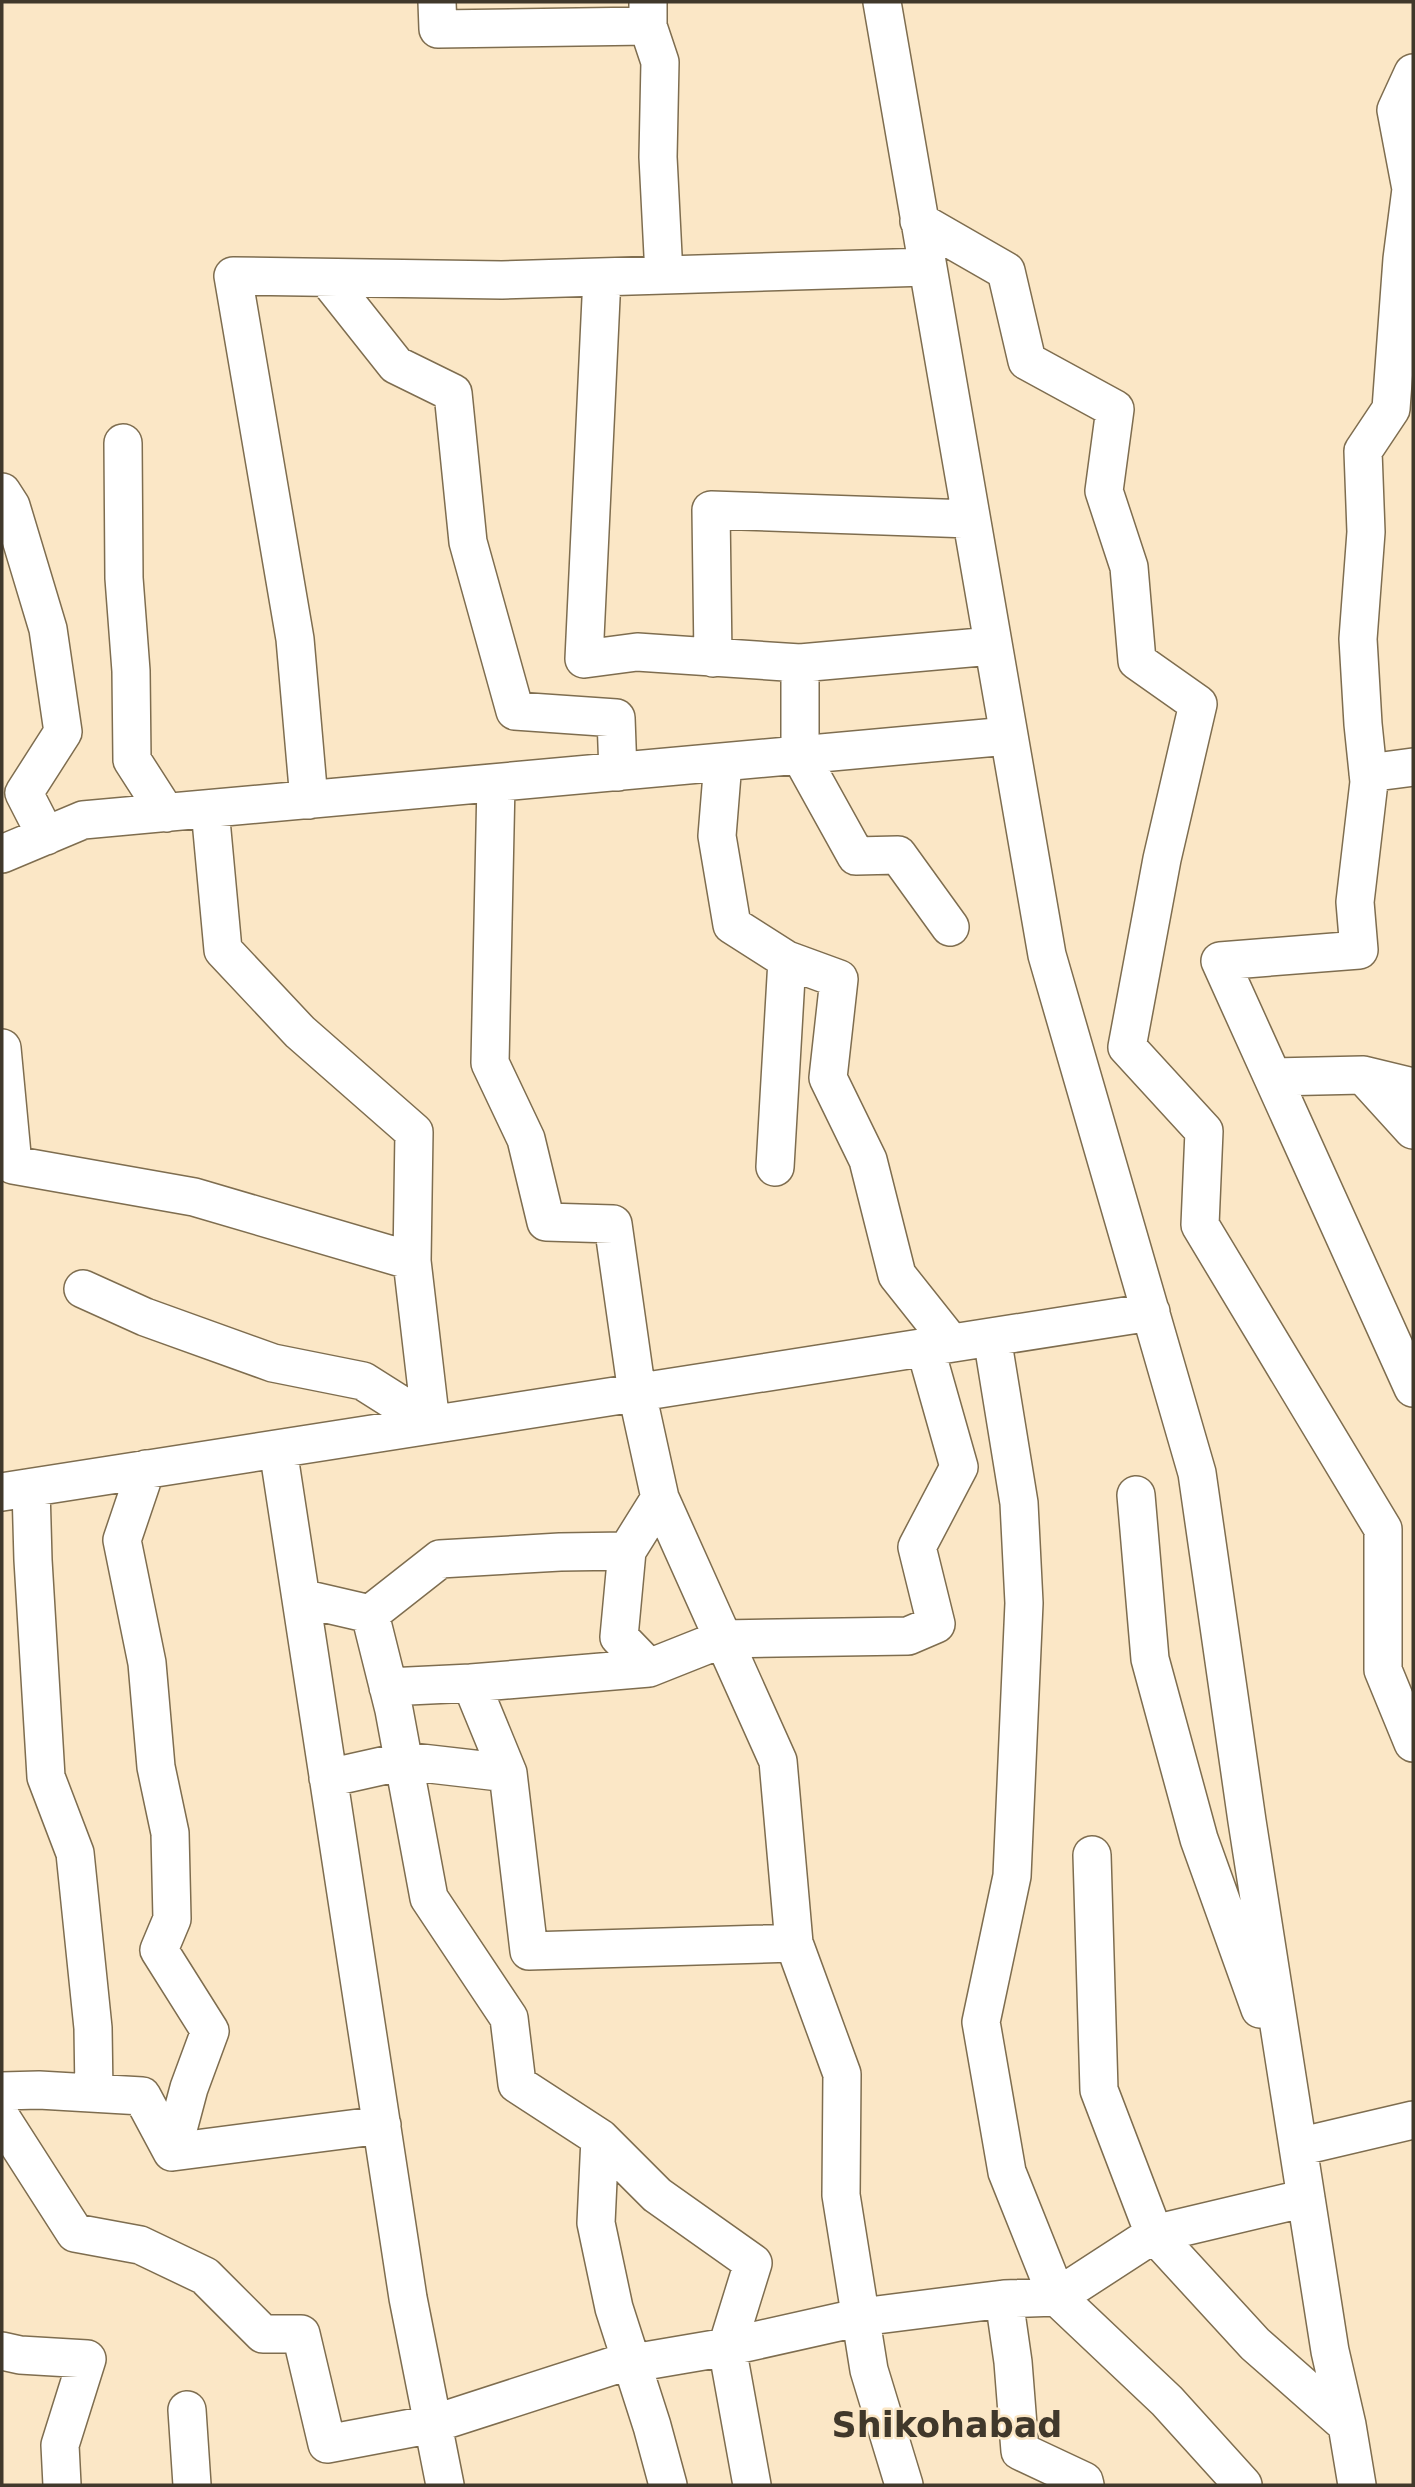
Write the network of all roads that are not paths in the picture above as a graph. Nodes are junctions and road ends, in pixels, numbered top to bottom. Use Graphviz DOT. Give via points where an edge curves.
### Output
graph roads {
  1 [pos="437,2"];
  2 [pos="882,2"];
  3 [pos="648,14"];
  4 [pos="1413,73"];
  5 [pos="919,221"];
  6 [pos="926,267"];
  7 [pos="664,275"];
  8 [pos="602,277"];
  9 [pos="327,278"];
  10 [pos="123,443"];
  11 [pos="2,492"];
  12 [pos="970,519"];
  13 [pos="992,646"];
  14 [pos="713,658"];
  15 [pos="800,663"];
  16 [pos="1008,736"];
  17 [pos="800,755"];
  18 [pos="723,762"];
  19 [pos="1413,767"];
  20 [pos="618,772"];
  21 [pos="1368,774"];
  22 [pos="496,783"];
  23 [pos="309,800"];
  24 [pos="210,809"];
  25 [pos="166,813"];
  26 [pos="46,836"];
  27 [pos="2,854"];
  28 [pos="950,927"];
  29 [pos="787,960"];
  30 [pos="2,1048"];
  31 [pos="1363,1075"];
  32 [pos="1273,1077"];
  33 [pos="1413,1087"];
  34 [pos="1413,1130"];
  35 [pos="775,1167"];
  36 [pos="412,1261"];
  37 [pos="83,1289"];
  38 [pos="1151,1312"];
  39 [pos="992,1337"];
  40 [pos="938,1345"];
  41 [pos="1413,1388"];
  42 [pos="637,1393"];
  43 [pos="432,1424"];
  44 [pos="278,1449"];
  45 [pos="146,1469"];
  46 [pos="17,1490"];
  47 [pos="1136,1496"];
  48 [pos="660,1498"];
  49 [pos="627,1551"];
  50 [pos="301,1598"];
  51 [pos="370,1614"];
  52 [pos="722,1639"];
  53 [pos="649,1668"];
  54 [pos="471,1684"];
  55 [pos="388,1687"];
  56 [pos="1413,1743"];
  57 [pos="404,1761"];
  58 [pos="508,1773"];
  59 [pos="328,1778"];
  60 [pos="1092,1854"];
  61 [pos="794,1942"];
  62 [pos="1289,2088"];
  63 [pos="2,2091"];
  64 [pos="94,2094"];
  65 [pos="2,2119"];
  66 [pos="1413,2120"];
  67 [pos="382,2125"];
  68 [pos="600,2138"];
  69 [pos="1298,2147"];
  70 [pos="172,2152"];
  71 [pos="1306,2199"];
  72 [pos="1154,2234"];
  73 [pos="1057,2297"];
  74 [pos="1004,2299"];
  75 [pos="861,2317"];
  76 [pos="727,2347"];
  77 [pos="2,2351"];
  78 [pos="631,2360"];
  79 [pos="187,2410"];
  80 [pos="433,2424"];
  81 [pos="1347,2426"];
  82 [pos="62,2485"];
  83 [pos="192,2485"];
  84 [pos="444,2485"];
  85 [pos="668,2485"];
  86 [pos="752,2485"];
  87 [pos="904,2485"];
  88 [pos="1084,2485"];
  89 [pos="1242,2485"];
  90 [pos="1357,2485"];
  1 -- 3 [label="street" via="438,29"];
  2 -- 5 [label="street"];
  3 -- 7 [label="street" via="660,62 658,157"];
  4 -- 21 [label="street" via="1396,110 1410,189 1391,409 1363,452 1366,532 1358,639"];
  5 -- 6 [label="street"];
  5 -- 56 [label="street" via="1006,271 1027,361 1115,409 1104,491 1129,568 1137,660 1198,704 1127,1047 1204,1131 1200,1225 1383,1529 1383,1670"];
  6 -- 7 [label="street"];
  6 -- 12 [label="street"];
  7 -- 8 [label="street"];
  8 -- 9 [label="street"];
  8 -- 14 [label="street" via="584,659 637,652"];
  9 -- 20 [label="street" via="396,365 453,393 468,542 515,711 616,718"];
  9 -- 23 [label="street" via="233,276 295,639"];
  10 -- 25 [label="street" via="132,760"];
  11 -- 26 [label="street" via="11,506 48,629 63,732 24,793"];
  12 -- 13 [label="street"];
  12 -- 14 [label="street" via="711,510"];
  13 -- 15 [label="street"];
  13 -- 16 [label="street"];
  14 -- 15 [label="street"];
  15 -- 17 [label="street"];
  16 -- 17 [label="street"];
  16 -- 38 [label="street" via="1046,954"];
  17 -- 18 [label="street"];
  17 -- 28 [label="street" via="856,856 898,855"];
  18 -- 20 [label="street"];
  18 -- 29 [label="street" via="717,836 732,925"];
  19 -- 21 [label="street"];
  20 -- 22 [label="street"];
  21 -- 32 [label="street" via="1355,902 1359,950 1220,961"];
  22 -- 23 [label="street"];
  22 -- 42 [label="street" via="490,1063 526,1139 547,1222 613,1224"];
  23 -- 24 [label="street"];
  24 -- 25 [label="street"];
  24 -- 36 [label="street" via="223,950 300,1032 414,1132"];
  25 -- 26 [label="street" via="83,820"];
  26 -- 27 [label="street"];
  29 -- 35 [label="street"];
  29 -- 40 [label="street" via="839,979 828,1078 868,1160 897,1275"];
  30 -- 36 [label="street" via="13,1165 194,1197"];
  31 -- 32 [label="street"];
  31 -- 33 [label="street"];
  31 -- 34 [label="street"];
  32 -- 41 [label="street"];
  36 -- 43 [label="street"];
  37 -- 43 [label="street" via="145,1317 273,1363 363,1381"];
  38 -- 39 [label="street"];
  38 -- 62 [label="street" via="1197,1473"];
  39 -- 40 [label="street"];
  39 -- 73 [label="street" via="1019,1503 1024,1603 1012,1876 981,2022 1007,2172"];
  40 -- 42 [label="street"];
  40 -- 52 [label="street" via="959,1467 917,1547 936,1624 908,1636"];
  42 -- 43 [label="street"];
  42 -- 48 [label="street"];
  43 -- 44 [label="street"];
  44 -- 45 [label="street"];
  44 -- 50 [label="street"];
  45 -- 46 [label="street"];
  45 -- 70 [label="street" via="122,1540 147,1663 156,1767 170,1833 172,1919 159,1950 210,2031"];
  46 -- 64 [label="street" via="33,1560 46,1777 75,1853 93,2028"];
  47 -- 62 [label="street" via="1150,1659 1199,1839"];
  48 -- 49 [label="street"];
  48 -- 52 [label="street"];
  49 -- 51 [label="street" via="440,1559"];
  49 -- 53 [label="street" via="619,1637"];
  50 -- 51 [label="street"];
  50 -- 59 [label="street"];
  51 -- 55 [label="street"];
  52 -- 53 [label="street"];
  52 -- 61 [label="street" via="778,1761"];
  53 -- 54 [label="street"];
  54 -- 55 [label="street"];
  54 -- 58 [label="street"];
  55 -- 57 [label="street"];
  57 -- 58 [label="street"];
  57 -- 59 [label="street"];
  57 -- 68 [label="street" via="429,1898 509,2018 517,2084"];
  58 -- 61 [label="street" via="529,1951"];
  59 -- 67 [label="street"];
  60 -- 72 [label="street" via="1099,2090"];
  61 -- 75 [label="street" via="842,2074 841,2194"];
  62 -- 69 [label="street"];
  63 -- 64 [label="street"];
  64 -- 70 [label="street" via="142,2096"];
  65 -- 80 [label="street" via="75,2233 140,2245 205,2276 263,2334 301,2333 327,2444"];
  66 -- 69 [label="street"];
  67 -- 70 [label="street"];
  67 -- 80 [label="street"];
  68 -- 76 [label="street" via="657,2195 753,2263"];
  68 -- 78 [label="street" via="596,2223 614,2308"];
  69 -- 71 [label="street"];
  71 -- 72 [label="street"];
  71 -- 81 [label="street"];
  72 -- 73 [label="street"];
  72 -- 81 [label="street" via="1255,2344"];
  73 -- 74 [label="street"];
  73 -- 89 [label="street" via="1167,2401"];
  74 -- 75 [label="street"];
  74 -- 88 [label="street" via="1020,2451 1084,2481"];
  75 -- 76 [label="street"];
  75 -- 87 [label="street" via="869,2370"];
  76 -- 78 [label="street"];
  76 -- 86 [label="street"];
  77 -- 82 [label="street" via="87,2359 60,2445"];
  78 -- 80 [label="street"];
  78 -- 85 [label="street"];
  79 -- 83 [label="street"];
  80 -- 84 [label="street"];
  81 -- 90 [label="street"];
}
